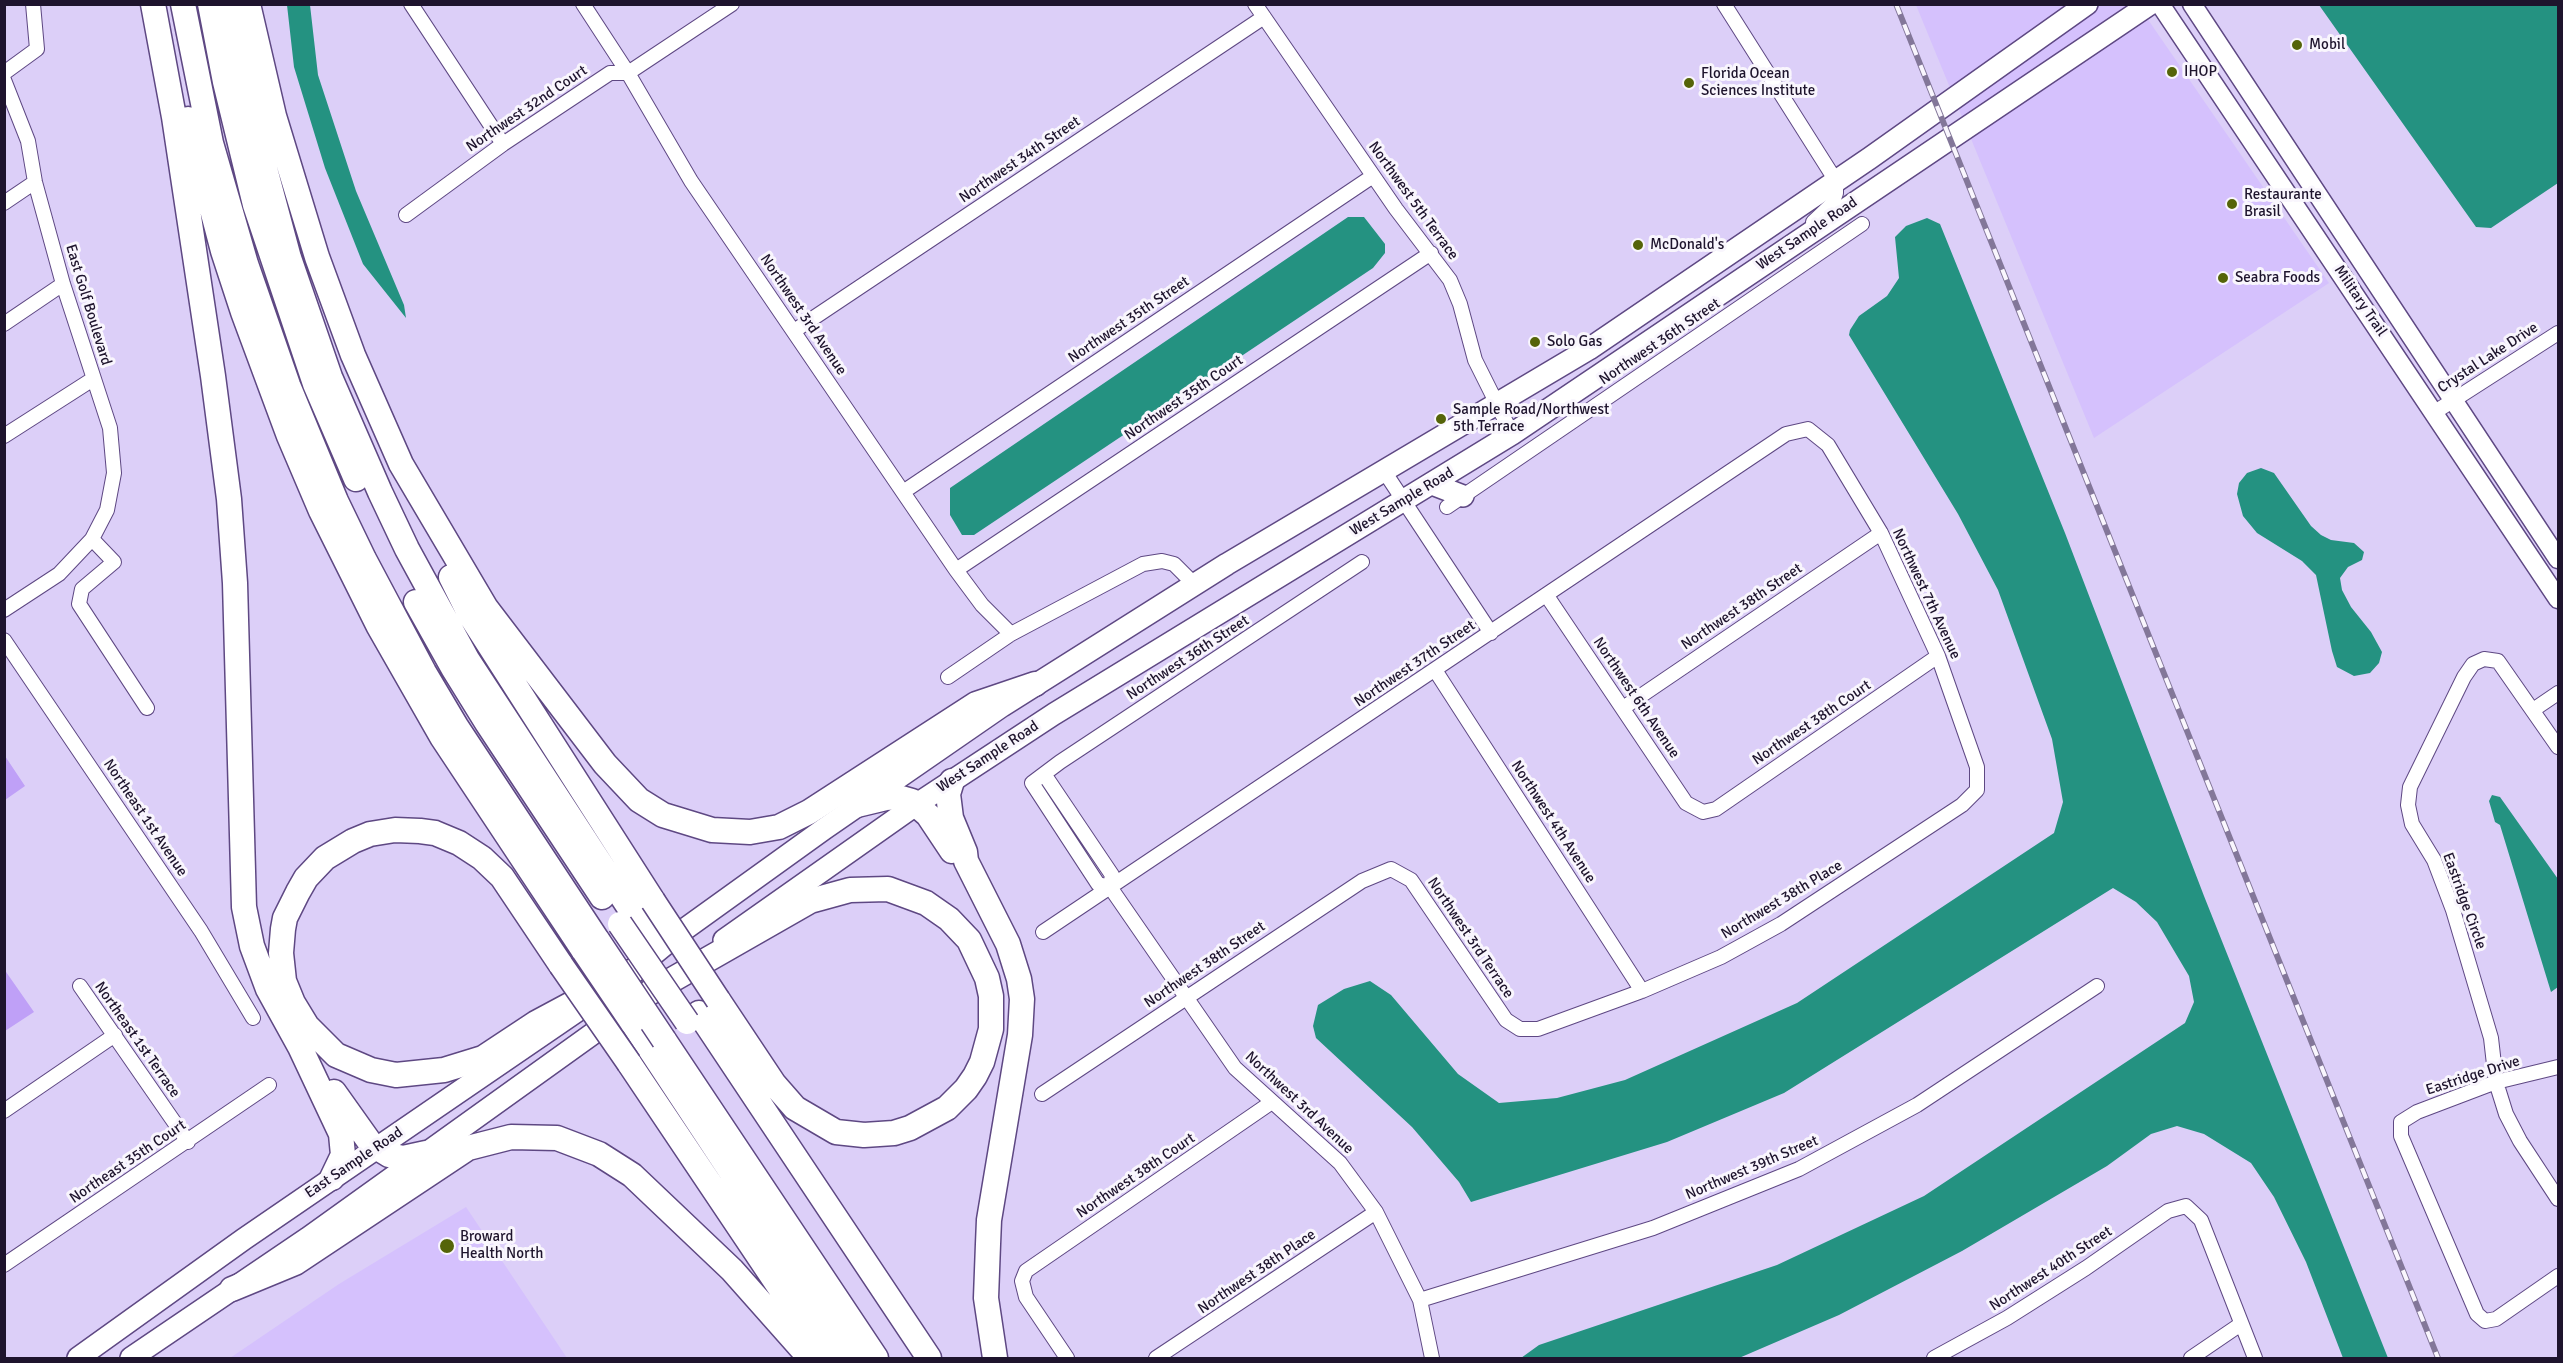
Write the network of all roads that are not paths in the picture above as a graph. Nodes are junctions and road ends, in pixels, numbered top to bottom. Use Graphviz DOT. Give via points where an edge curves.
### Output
graph roads {
  1 [pos="33,4"];
  2 [pos="153,4"];
  3 [pos="165,4"];
  4 [pos="183,4"];
  5 [pos="210,4"];
  6 [pos="228,4"];
  7 [pos="248,4"];
  8 [pos="411,4"];
  9 [pos="583,4"];
  10 [pos="732,4"];
  11 [pos="1255,4"];
  12 [pos="1724,4"];
  13 [pos="2087,4"];
  14 [pos="2150,4"];
  15 [pos="2160,4"];
  16 [pos="2192,4"];
  17 [pos="1264,17"];
  18 [pos="4,73"];
  19 [pos="628,73"];
  20 [pos="4,80"];
  21 [pos="503,144"];
  22 [pos="1373,176"];
  23 [pos="1836,181"];
  24 [pos="35,182"];
  25 [pos="4,202"];
  26 [pos="406,215"];
  27 [pos="1862,224"];
  28 [pos="1786,248"];
  29 [pos="1431,253"];
  30 [pos="1796,269"];
  31 [pos="63,284"];
  32 [pos="4,324"];
  33 [pos="794,331"];
  34 [pos="2559,333"];
  35 [pos="93,379"];
  36 [pos="2452,400"];
  37 [pos="1496,405"];
  38 [pos="2435,412"];
  39 [pos="1808,429"];
  40 [pos="1512,434"];
  41 [pos="4,436"];
  42 [pos="401,464"];
  43 [pos="1384,471"];
  44 [pos="1432,484"];
  45 [pos="903,492"];
  46 [pos="1404,502"];
  47 [pos="1455,502"];
  48 [pos="1881,533"];
  49 [pos="92,539"];
  50 [pos="2559,560"];
  51 [pos="1362,562"];
  52 [pos="956,570"];
  53 [pos="1194,584"];
  54 [pos="1547,596"];
  55 [pos="2559,599"];
  56 [pos="4,610"];
  57 [pos="1491,633"];
  58 [pos="1011,634"];
  59 [pos="4,640"];
  60 [pos="1938,656"];
  61 [pos="1435,670"];
  62 [pos="948,677"];
  63 [pos="1035,684"];
  64 [pos="2559,693"];
  65 [pos="147,708"];
  66 [pos="1623,708"];
  67 [pos="2533,710"];
  68 [pos="2559,747"];
  69 [pos="1044,774"];
  70 [pos="952,781"];
  71 [pos="1032,783"];
  72 [pos="1977,790"];
  73 [pos="917,804"];
  74 [pos="857,805"];
  75 [pos="1703,812"];
  76 [pos="966,861"];
  77 [pos="1390,869"];
  78 [pos="1110,887"];
  79 [pos="626,919"];
  80 [pos="1042,932"];
  81 [pos="591,946"];
  82 [pos="633,971"];
  83 [pos="80,986"];
  84 [pos="2097,986"];
  85 [pos="1642,991"];
  86 [pos="649,993"];
  87 [pos="1186,998"];
  88 [pos="701,1012"];
  89 [pos="253,1018"];
  90 [pos="1520,1029"];
  91 [pos="115,1035"];
  92 [pos="657,1045"];
  93 [pos="300,1047"];
  94 [pos="2559,1067"];
  95 [pos="2496,1082"];
  96 [pos="269,1085"];
  97 [pos="1042,1094"];
  98 [pos="1272,1102"];
  99 [pos="4,1111"];
  100 [pos="188,1142"];
  101 [pos="376,1148"];
  102 [pos="426,1153"];
  103 [pos="332,1178"];
  104 [pos="2559,1199"];
  105 [pos="1376,1212"];
  106 [pos="4,1265"];
  107 [pos="2559,1276"];
  108 [pos="232,1289"];
  109 [pos="1420,1300"];
  110 [pos="2241,1324"];
  111 [pos="78,1359"];
  112 [pos="131,1359"];
  113 [pos="810,1359"];
  114 [pos="827,1359"];
  115 [pos="854,1359"];
  116 [pos="876,1359"];
  117 [pos="909,1359"];
  118 [pos="929,1359"];
  119 [pos="995,1359"];
  120 [pos="1067,1359"];
  121 [pos="1156,1359"];
  122 [pos="1432,1359"];
  123 [pos="1934,1359"];
  124 [pos="2191,1359"];
  125 [pos="2255,1359"];
  1 -- 18 [label="street" via="37,49"];
  2 -- 93 [label="highway" via="174,117 229,499 236,593 244,907 261,974"];
  3 -- 81 [label="highway" via="190,127 223,251 264,372 321,511 378,625 442,737"];
  4 -- 81 [label="highway" via="209,132 243,254 288,386 336,501 429,681"];
  5 -- 79 [label="highway" via="255,204 293,324 339,443 393,558 453,668"];
  6 -- 79 [label="highway" via="241,78 272,199 309,318 354,435 407,549 467,659"];
  7 -- 42 [label="highway" via="274,116 317,257 353,355"];
  8 -- 21 [label="street"];
  9 -- 19 [label="street, Northwest 3rd Avenue"];
  10 -- 19 [label="street, Northwest 32nd Court"];
  11 -- 17 [label="street, Northwest 5th Terrace"];
  12 -- 23 [label="street"];
  13 -- 23 [label="main road, West Sample Road"];
  14 -- 28 [label="main road, West Sample Road"];
  15 -- 38 [label="street, Military Trail"];
  16 -- 36 [label="street, Military Trail"];
  17 -- 22 [label="street, Northwest 5th Terrace"];
  17 -- 33 [label="street, Northwest 34th Street"];
  19 -- 21 [label="street, Northwest 32nd Court" via="610,73"];
  19 -- 33 [label="street, Northwest 3rd Avenue" via="691,181"];
  20 -- 24 [label="street, East Golf Boulevard" via="28,141"];
  21 -- 26 [label="street, Northwest 32nd Court"];
  22 -- 29 [label="street, Northwest 5th Terrace"];
  22 -- 45 [label="street, Northwest 35th Street"];
  23 -- 28 [label="street" via="1832,204"];
  23 -- 37 [label="main road, West Sample Road" via="1589,349"];
  24 -- 25 [label="street"];
  24 -- 31 [label="street, East Golf Boulevard"];
  27 -- 30 [label="street, Northwest 36th Street"];
  28 -- 30 [label="street"];
  28 -- 40 [label="main road, West Sample Road"];
  29 -- 37 [label="street, Northwest 5th Terrace" via="1456,291 1472,352"];
  29 -- 52 [label="street, Northwest 35th Court"];
  30 -- 47 [label="street, Northwest 36th Street"];
  31 -- 32 [label="street"];
  31 -- 35 [label="street, East Golf Boulevard"];
  33 -- 45 [label="street, Northwest 3rd Avenue"];
  34 -- 36 [label="street, Crystal Lake Drive"];
  35 -- 41 [label="street"];
  35 -- 49 [label="street, East Golf Boulevard" via="110,428 114,472 107,510"];
  36 -- 38 [label="street, Crystal Lake Drive"];
  36 -- 50 [label="street, Military Trail"];
  37 -- 40 [label="street, Northwest 5th Terrace"];
  37 -- 43 [label="main road, West Sample Road"];
  38 -- 55 [label="street, Military Trail"];
  39 -- 48 [label="street, Northwest 7th Avenue" via="1828,445"];
  39 -- 54 [label="street, Northwest 37th Street" via="1786,434"];
  40 -- 44 [label="main road, West Sample Road"];
  42 -- 63 [label="highway" via="486,608 605,764 639,800 685,823 738,833 759,832 788,823 976,704"];
  42 -- 88 [label="highway, bridge" via="402,482 470,615 653,901"];
  43 -- 46 [label="street"];
  43 -- 53 [label="main road, West Sample Road"];
  44 -- 46 [label="main road, West Sample Road"];
  44 -- 47 [label="main road"];
  45 -- 52 [label="street, Northwest 3rd Avenue"];
  46 -- 57 [label="street"];
  46 -- 70 [label="main road, West Sample Road" via="1109,679"];
  48 -- 60 [label="street, Northwest 7th Avenue"];
  48 -- 66 [label="street, Northwest 38th Street"];
  49 -- 56 [label="street, East Golf Boulevard" via="59,574"];
  49 -- 65 [label="street" via="114,562 82,589 80,604"];
  51 -- 69 [label="street, Northwest 36th Street"];
  52 -- 58 [label="street, Northwest 3rd Avenue" via="982,605"];
  53 -- 58 [label="street" via="1173,564 1143,564"];
  53 -- 63 [label="main road, West Sample Road"];
  54 -- 57 [label="street, Northwest 37th Street"];
  54 -- 66 [label="street, Northwest 6th Avenue"];
  57 -- 61 [label="street, Northwest 37th Street"];
  58 -- 62 [label="street"];
  59 -- 89 [label="street, Northeast 1st Avenue" via="201,931"];
  60 -- 72 [label="street, Northwest 7th Avenue" via="1977,767"];
  60 -- 75 [label="street, Northwest 38th Court" via="1716,809"];
  61 -- 78 [label="street, Northwest 37th Street"];
  61 -- 85 [label="street, Northwest 4th Avenue"];
  63 -- 74 [label="main road, West Sample Road"];
  64 -- 67 [label="street"];
  66 -- 75 [label="street, Northwest 6th Avenue" via="1686,804"];
  67 -- 68 [label="street"];
  67 -- 95 [label="street, Eastridge Circle" via="2498,661 2484,659 2473,664 2410,787 2409,796 2412,824 2434,860 2453,910 2491,1038"];
  69 -- 71 [label="street, Northwest 36th Street"];
  69 -- 78 [label="street, Northwest 3rd Avenue" via="1112,875"];
  70 -- 73 [label="main road, West Sample Road"];
  70 -- 76 [label="highway" via="949,810"];
  71 -- 78 [label="street, Northwest 3rd Avenue" via="1098,884"];
  72 -- 85 [label="street, Northwest 38th Place" via="1962,805 1781,924 1721,957"];
  73 -- 74 [label="highway" via="892,797"];
  73 -- 76 [label="highway" via="956,857"];
  73 -- 86 [label="main road, West Sample Road"];
  74 -- 82 [label="main road, West Sample Road"];
  76 -- 119 [label="highway" via="1008,944 1022,999 1020,1035 989,1220 986,1298"];
  77 -- 87 [label="street, Northwest 38th Street" via="1362,881"];
  77 -- 90 [label="street, Northwest 3rd Terrace" via="1411,880 1506,1020"];
  78 -- 80 [label="street, Northwest 37th Street"];
  78 -- 87 [label="street, Northwest 3rd Avenue"];
  79 -- 88 [label="highway"];
  81 -- 92 [label="highway, bridge"];
  82 -- 101 [label="main road, East Sample Road"];
  82 -- 114 [label="highway, bridge" via="536,1023 483,1058 444,1070 396,1075 370,1070 336,1055 307,1026 284,981 281,952 285,918 306,878 325,858 353,841 395,830 420,831 459,843 482,858 502,877 561,965 629,1063"];
  83 -- 91 [label="street, Northeast 1st Terrace"];
  84 -- 109 [label="street, Northwest 39th Street" via="1917,1105 1799,1169 1653,1228"];
  85 -- 90 [label="street, Northwest 38th Place" via="1538,1029"];
  86 -- 88 [label="highway" via="810,901 850,890 888,889 926,903 969,940 987,978 991,1029 979,1069 947,1108 910,1128 880,1135 857,1135 836,1132 795,1108"];
  86 -- 102 [label="main road"];
  87 -- 97 [label="street, Northwest 38th Street"];
  87 -- 98 [label="street, Northwest 3rd Avenue" via="1235,1068"];
  88 -- 117 [label="highway"];
  88 -- 118 [label="highway"];
  91 -- 99 [label="street"];
  91 -- 100 [label="street, Northeast 1st Terrace"];
  92 -- 115 [label="highway"];
  92 -- 116 [label="highway"];
  93 -- 101 [label="highway"];
  93 -- 103 [label="highway" via="341,1134 344,1147 340,1166"];
  94 -- 95 [label="street, Eastridge Drive"];
  95 -- 104 [label="street, Eastridge Circle" via="2515,1132"];
  95 -- 107 [label="street, Eastridge Drive" via="2417,1112 2401,1122 2401,1136 2477,1314 2485,1320 2496,1319"];
  96 -- 100 [label="street, Northeast 35th Court"];
  98 -- 105 [label="street, Northwest 3rd Avenue" via="1340,1163"];
  98 -- 120 [label="street, Northwest 38th Court" via="1026,1271 1022,1281 1026,1297"];
  100 -- 106 [label="street, Northeast 35th Court"];
  101 -- 102 [label="highway" via="403,1158"];
  101 -- 103 [label="main road, East Sample Road"];
  102 -- 108 [label="main road"];
  103 -- 111 [label="main road, East Sample Road"];
  105 -- 109 [label="street, Northwest 3rd Avenue"];
  105 -- 121 [label="street, Northwest 38th Place"];
  108 -- 112 [label="main road"];
  108 -- 113 [label="highway" via="295,1263 468,1148 511,1137 557,1138 599,1154 632,1175 732,1270"];
  109 -- 122 [label="street, Northwest 3rd Avenue"];
  110 -- 123 [label="street, Northwest 40th Street" via="2201,1220 2186,1206 2168,1211 2017,1312"];
  110 -- 124 [label="street"];
  110 -- 125 [label="street"];
}
